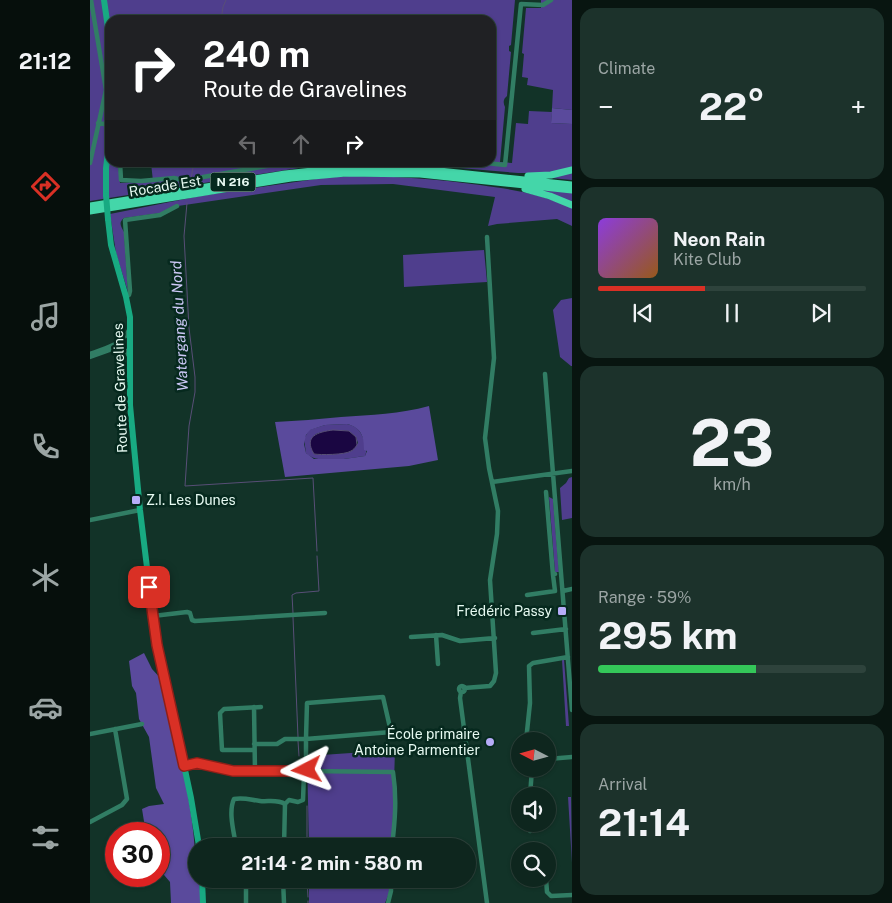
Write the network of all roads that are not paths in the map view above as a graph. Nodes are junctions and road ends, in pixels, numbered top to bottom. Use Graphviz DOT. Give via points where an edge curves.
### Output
graph roads {
  1 [pos="91,0"];
  2 [pos="104,0"];
  3 [pos="551,0"];
  4 [pos="521,2"];
  5 [pos="106,15"];
  6 [pos="105,78"];
  7 [pos="105,96"];
  8 [pos="98,123"];
  9 [pos="105,125"];
  10 [pos="90,163"];
  11 [pos="496,164"];
  12 [pos="106,167"];
  13 [pos="121,167"];
  14 [pos="261,167"];
  15 [pos="572,170"];
  16 [pos="502,178"];
  17 [pos="466,179"];
  18 [pos="572,185"];
  19 [pos="572,190"];
  20 [pos="572,205"];
  21 [pos="90,206"];
  22 [pos="177,206"];
  23 [pos="90,211"];
  24 [pos="487,237"];
  25 [pos="126,297"];
  26 [pos="130,327"];
  27 [pos="130,344"];
  28 [pos="117,345"];
  29 [pos="90,355"];
  30 [pos="130,360"];
  31 [pos="545,374"];
  32 [pos="572,471"];
  33 [pos="553,474"];
  34 [pos="492,482"];
  35 [pos="555,494"];
  36 [pos="140,510"];
  37 [pos="90,520"];
  38 [pos="561,574"];
  39 [pos="553,575"];
  40 [pos="572,589"];
  41 [pos="562,591"];
  42 [pos="527,595"];
  43 [pos="325,613"];
  44 [pos="153,616"];
  45 [pos="566,629"];
  46 [pos="534,633"];
  47 [pos="436,635"];
  48 [pos="411,637"];
  49 [pos="495,638"];
  50 [pos="568,657"];
  51 [pos="438,664"];
  52 [pos="254,707"];
  53 [pos="261,707"];
  54 [pos="572,710"];
  55 [pos="142,724"];
  56 [pos="115,729"];
  57 [pos="527,732"];
  58 [pos="90,734"];
  59 [pos="306,739"];
  60 [pos="254,744"];
  61 [pos="254,750"];
  62 [pos="572,757"];
  63 [pos="556,758"];
  64 [pos="184,766"];
  65 [pos="304,771"];
  66 [pos="255,772"];
  67 [pos="285,804"];
  68 [pos="90,822"];
  69 [pos="198,838"];
  70 [pos="235,838"];
  71 [pos="284,838"];
  72 [pos="393,838"];
  73 [pos="547,887"];
  74 [pos="202,888"];
  75 [pos="246,888"];
  76 [pos="283,888"];
  77 [pos="391,888"];
  78 [pos="572,895"];
  79 [pos="203,903"];
  80 [pos="246,903"];
  81 [pos="284,903"];
  82 [pos="388,903"];
  83 [pos="487,903"];
  1 -- 6 [label="street"];
  2 -- 5 [label="main road"];
  3 -- 4 [label="street" via="543,6"];
  4 -- 11 [label="street" via="505,165"];
  7 -- 8 [label="street"];
  8 -- 9 [label="street"];
  8 -- 10 [label="street"];
  12 -- 25 [label="main road, Route de Gravelines, bridge" via="108,219"];
  13 -- 14 [label="street" via="122,180 174,178 190,182"];
  15 -- 16 [label="highway" via="544,176 511,175"];
  16 -- 18 [label="highway, Rocade Est / N 216"];
  16 -- 21 [label="highway, Rocade Est / N 216" via="405,168 334,168"];
  17 -- 19 [label="highway, Rocade Est / N 216"];
  17 -- 20 [label="highway" via="532,190"];
  17 -- 23 [label="highway, Rocade Est / N 216" via="390,172 325,174"];
  22 -- 25 [label="street" via="160,215 125,220 130,291"];
  24 -- 34 [label="street" via="494,362 485,438"];
  25 -- 26 [label="main road, Route de Gravelines"];
  26 -- 27 [label="main road, Route de Gravelines"];
  26 -- 28 [label="street"];
  27 -- 28 [label="street"];
  27 -- 30 [label="main road, Route de Gravelines"];
  28 -- 29 [label="street"];
  28 -- 30 [label="street" via="126,351"];
  30 -- 36 [label="main road, Route de Gravelines" via="130,402"];
  31 -- 33 [label="street"];
  32 -- 33 [label="street"];
  33 -- 34 [label="street"];
  33 -- 35 [label="street"];
  34 -- 49 [label="street" via="498,511 490,580"];
  35 -- 38 [label="street"];
  35 -- 39 [label="street" via="547,493"];
  36 -- 37 [label="street"];
  36 -- 44 [label="main road, Route de Gravelines"];
  38 -- 39 [label="street"];
  38 -- 41 [label="street"];
  39 -- 42 [label="street" via="555,592"];
  40 -- 41 [label="street"];
  41 -- 45 [label="street"];
  43 -- 44 [label="street" via="195,621 187,612"];
  44 -- 64 [label="main road, Route de Gravelines"];
  45 -- 46 [label="street"];
  45 -- 50 [label="street"];
  47 -- 48 [label="street"];
  47 -- 49 [label="street" via="460,641"];
  47 -- 51 [label="street"];
  49 -- 83 [label="street" via="496,672 493,683 487,687 463,690 460,698"];
  50 -- 54 [label="street"];
  50 -- 57 [label="street" via="529,666"];
  52 -- 53 [label="street"];
  52 -- 60 [label="street"];
  52 -- 61 [label="street" via="221,710 220,733 223,750"];
  55 -- 56 [label="street"];
  56 -- 58 [label="street"];
  56 -- 68 [label="street" via="127,799"];
  59 -- 59 [label="street" via="391,732 383,697 306,703"];
  59 -- 60 [label="street"];
  59 -- 65 [label="street"];
  60 -- 61 [label="street"];
  61 -- 66 [label="street"];
  62 -- 63 [label="street"];
  64 -- 66 [label="street" via="197,763 230,771"];
  64 -- 69 [label="main road, Route de Gravelines"];
  65 -- 66 [label="street"];
  65 -- 67 [label="street" via="303,800 289,800"];
  65 -- 72 [label="street" via="393,772 396,810"];
  67 -- 70 [label="street" via="234,799"];
  67 -- 71 [label="street"];
  73 -- 78 [label="street" via="550,896"];
  74 -- 79 [label="main road"];
  75 -- 80 [label="street"];
  76 -- 81 [label="street"];
  77 -- 82 [label="street"];
}
